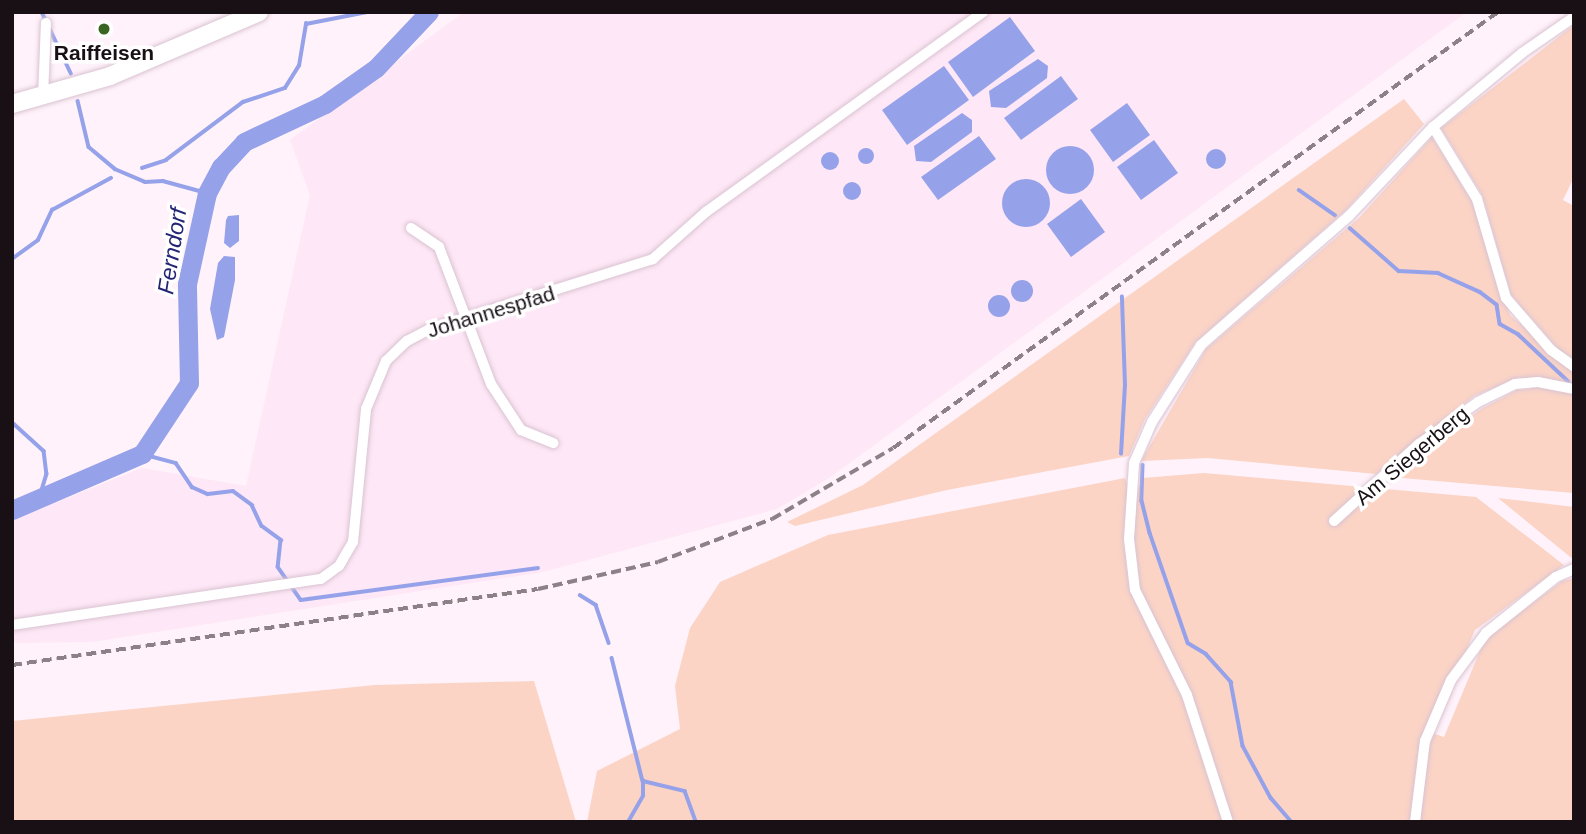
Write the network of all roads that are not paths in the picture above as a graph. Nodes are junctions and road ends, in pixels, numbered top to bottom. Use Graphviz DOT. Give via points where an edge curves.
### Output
graph roads {
  1 [pos="259,12"];
  2 [pos="983,12"];
  3 [pos="239,17"];
  4 [pos="1574,17"];
  5 [pos="46,23"];
  6 [pos="43,97"];
  7 [pos="12,104"];
  8 [pos="1433,127"];
  9 [pos="411,228"];
  10 [pos="467,317"];
  11 [pos="1574,367"];
  12 [pos="1574,389"];
  13 [pos="554,443"];
  14 [pos="1334,521"];
  15 [pos="1574,569"];
  16 [pos="12,625"];
  17 [pos="1228,822"];
  18 [pos="1415,822"];
  1 -- 3 [label="main road"];
  2 -- 10 [label="street, Johannespfad" via="706,212 653,259 625,272"];
  3 -- 6 [label="main road" via="110,76"];
  4 -- 8 [label="street"];
  5 -- 6 [label="street"];
  6 -- 7 [label="main road"];
  8 -- 11 [label="street" via="1477,199 1506,298 1551,350"];
  8 -- 17 [label="street" via="1349,216 1201,345 1152,422 1134,463 1129,538 1135,590 1187,695"];
  9 -- 10 [label="street" via="439,247"];
  10 -- 13 [label="street" via="491,384 521,430"];
  10 -- 16 [label="street, Johannespfad" via="407,341 386,361 366,409 353,542 339,566 321,579"];
  12 -- 14 [label="street, Am Siegerberg" via="1538,382 1515,384 1478,402 1419,444"];
  15 -- 18 [label="street" via="1556,577 1486,633 1451,680 1425,741"];
}
